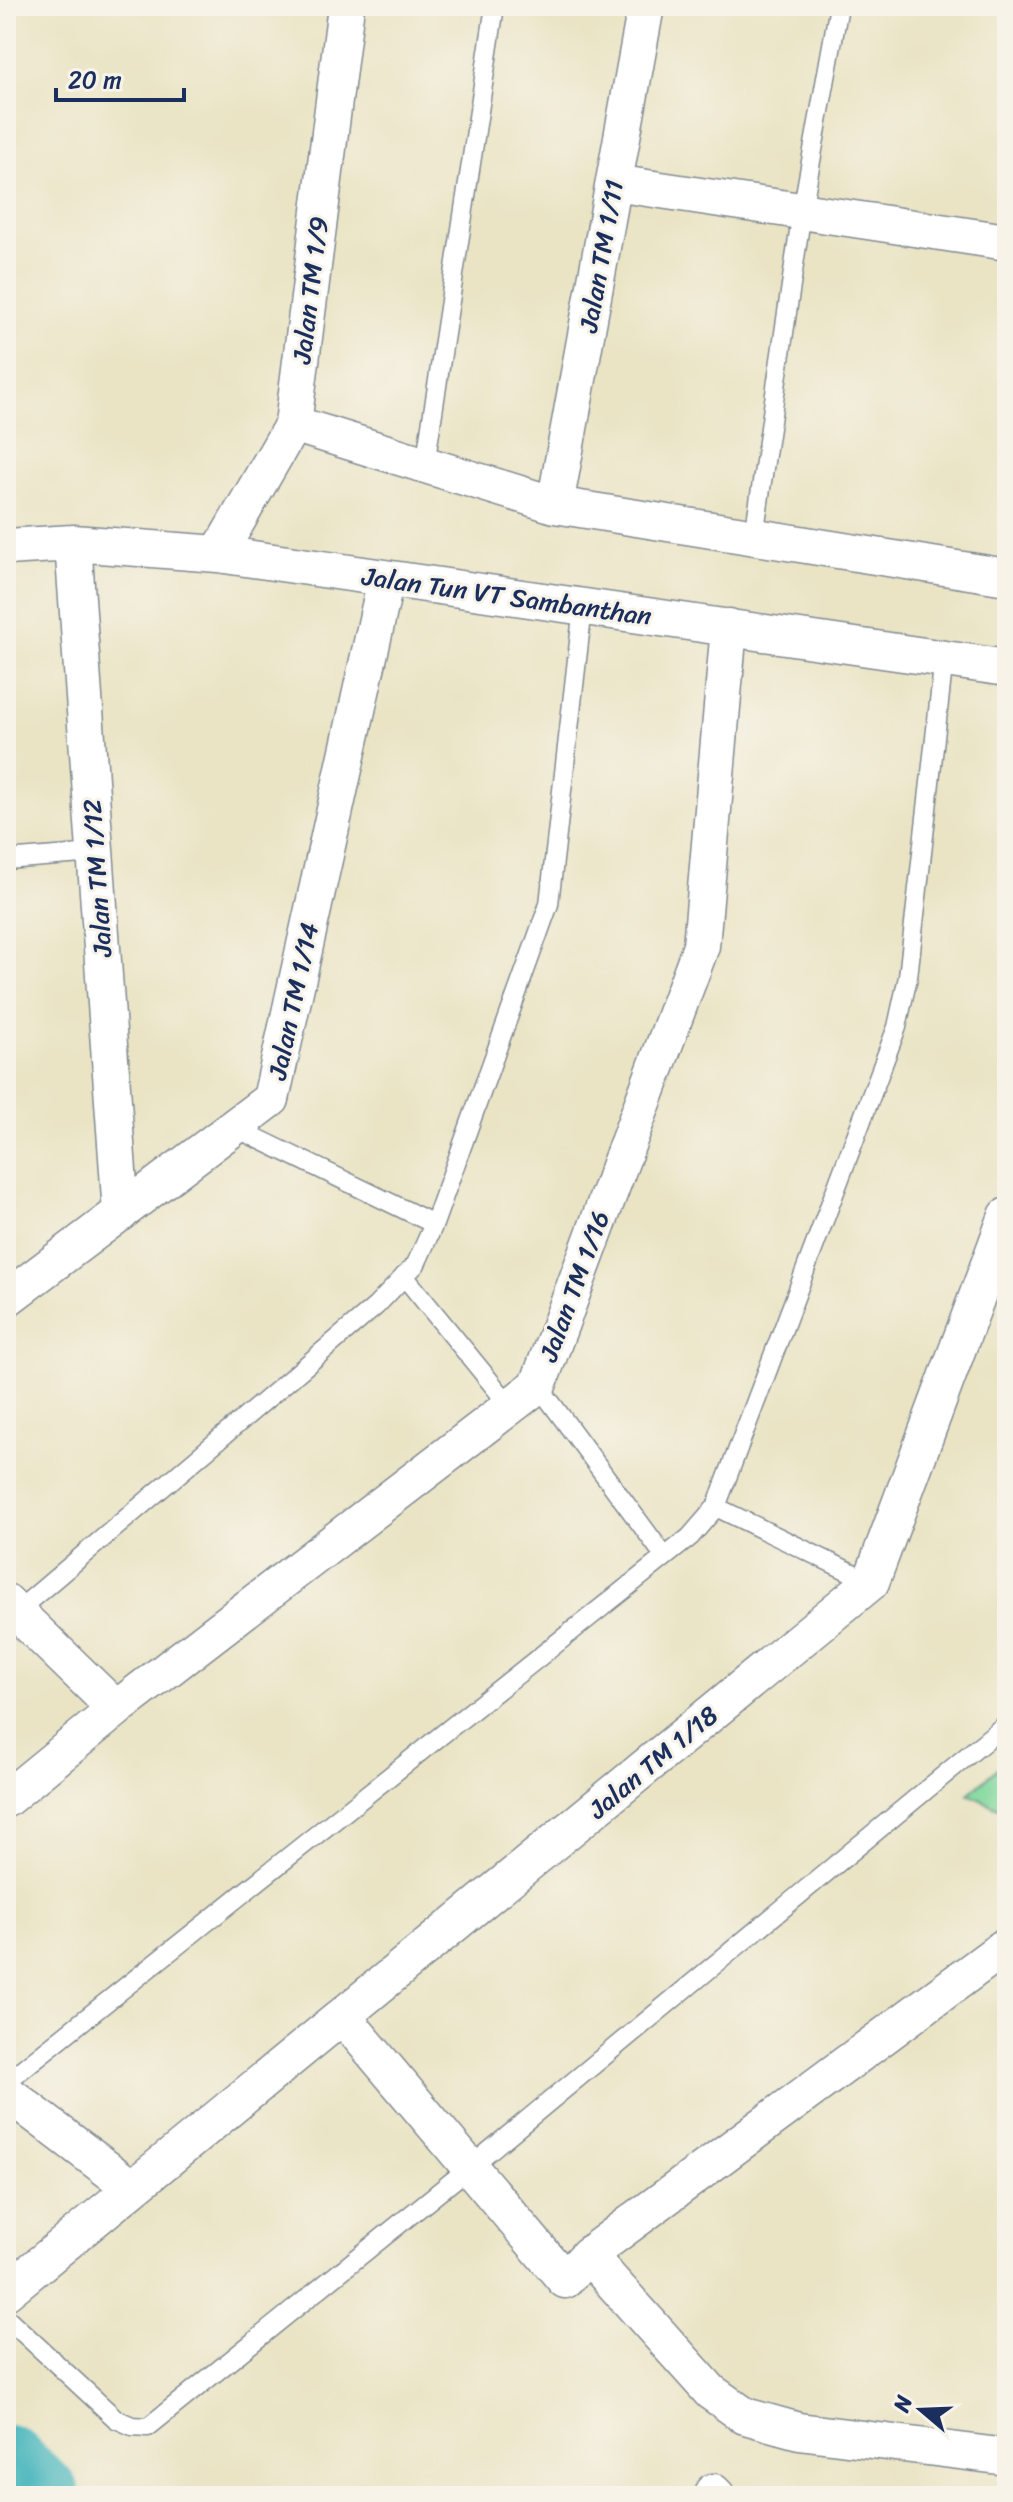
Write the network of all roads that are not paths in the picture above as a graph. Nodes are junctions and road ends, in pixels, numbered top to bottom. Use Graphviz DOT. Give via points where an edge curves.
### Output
graph roads {
  1 [pos="346,6"];
  2 [pos="495,6"];
  3 [pos="646,6"];
  4 [pos="839,6"];
  5 [pos="614,183"];
  6 [pos="802,211"];
  7 [pos="1007,242"];
  8 [pos="293,424"];
  9 [pos="425,465"];
  10 [pos="555,505"];
  11 [pos="754,536"];
  12 [pos="73,543"];
  13 [pos="6,547"];
  14 [pos="218,554"];
  15 [pos="1007,577"];
  16 [pos="386,579"];
  17 [pos="583,607"];
  18 [pos="729,627"];
  19 [pos="944,658"];
  20 [pos="1007,668"];
  21 [pos="95,853"];
  22 [pos="6,860"];
  23 [pos="234,1127"];
  24 [pos="121,1213"];
  25 [pos="1007,1216"];
  26 [pos="434,1224"];
  27 [pos="404,1276"];
  28 [pos="6,1299"];
  29 [pos="524,1396"];
  30 [pos="716,1507"];
  31 [pos="665,1557"];
  32 [pos="871,1582"];
  33 [pos="11,1607"];
  34 [pos="116,1709"];
  35 [pos="1007,1723"];
  36 [pos="6,1799"];
  37 [pos="1007,1945"];
  38 [pos="343,2017"];
  39 [pos="6,2082"];
  40 [pos="6,2092"];
  41 [pos="470,2167"];
  42 [pos="132,2188"];
  43 [pos="588,2255"];
  44 [pos="6,2292"];
  45 [pos="6,2317"];
  46 [pos="1007,2457"];
  1 -- 8 [label="street, Jalan TM 1/9"];
  2 -- 9 [label="lane"];
  3 -- 5 [label="street, Jalan TM 1/11"];
  4 -- 6 [label="lane"];
  5 -- 6 [label="street"];
  5 -- 10 [label="street, Jalan TM 1/11"];
  6 -- 7 [label="street"];
  6 -- 11 [label="lane"];
  8 -- 9 [label="street"];
  8 -- 14 [label="street, Jalan TM 1/9"];
  9 -- 10 [label="street"];
  10 -- 11 [label="street"];
  11 -- 15 [label="street"];
  12 -- 13 [label="street, Jalan Tun VT Sambanthan"];
  12 -- 14 [label="street, Jalan Tun VT Sambanthan"];
  12 -- 21 [label="street, Jalan TM 1/12"];
  14 -- 16 [label="street, Jalan Tun VT Sambanthan"];
  16 -- 17 [label="street, Jalan Tun VT Sambanthan"];
  16 -- 23 [label="street, Jalan TM 1/14" via="271,1099"];
  17 -- 18 [label="street, Jalan Tun VT Sambanthan"];
  17 -- 26 [label="lane" via="549,904"];
  18 -- 19 [label="street, Jalan Tun VT Sambanthan"];
  18 -- 29 [label="street, Jalan TM 1/16" via="701,946"];
  19 -- 20 [label="street, Jalan Tun VT Sambanthan"];
  19 -- 30 [label="lane" via="908,977 897,1027"];
  21 -- 22 [label="lane"];
  21 -- 24 [label="street, Jalan TM 1/12"];
  23 -- 24 [label="street, Jalan TM 1/14"];
  23 -- 26 [label="lane"];
  24 -- 28 [label="street, Jalan TM 1/14"];
  25 -- 32 [label="street"];
  26 -- 27 [label="lane" via="416,1264"];
  27 -- 29 [label="lane"];
  27 -- 33 [label="lane" via="376,1306"];
  29 -- 31 [label="lane"];
  29 -- 34 [label="street"];
  30 -- 31 [label="lane"];
  30 -- 32 [label="lane"];
  31 -- 39 [label="lane"];
  32 -- 38 [label="street, Jalan TM 1/18"];
  33 -- 34 [label="street"];
  34 -- 36 [label="street"];
  35 -- 41 [label="lane"];
  37 -- 43 [label="street"];
  38 -- 41 [label="street"];
  38 -- 42 [label="street, Jalan TM 1/18"];
  40 -- 42 [label="street"];
  41 -- 43 [label="street" via="565,2280"];
  41 -- 45 [label="lane" via="148,2427 116,2419"];
  42 -- 44 [label="street, Jalan TM 1/18"];
  43 -- 46 [label="street" via="711,2392 745,2416 799,2431"];
}
